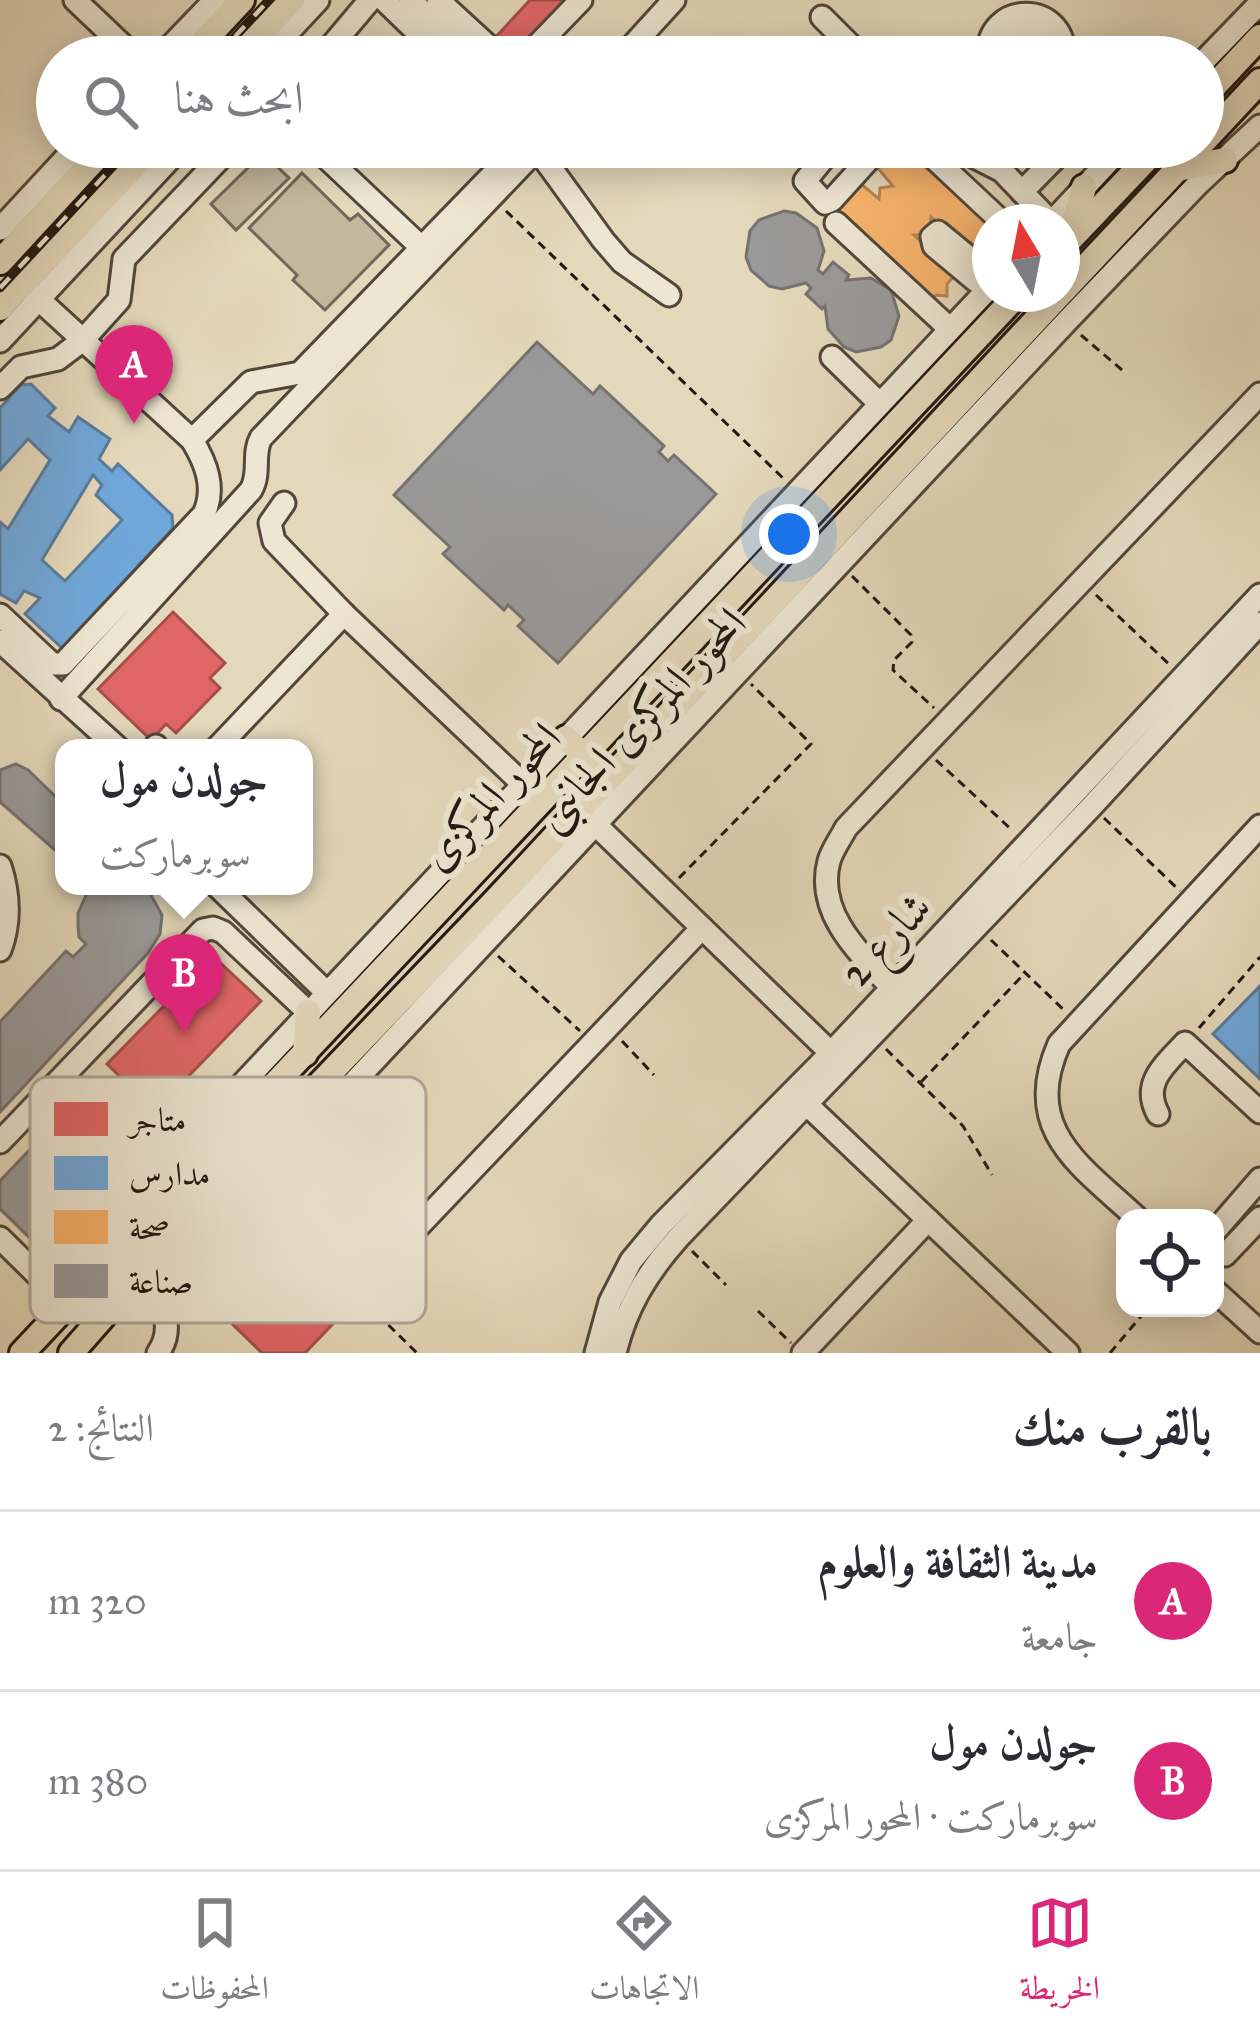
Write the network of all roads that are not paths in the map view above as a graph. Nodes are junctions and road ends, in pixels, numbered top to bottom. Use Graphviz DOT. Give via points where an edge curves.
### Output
graph roads {
  1 [pos="75,0"];
  2 [pos="215,0"];
  3 [pos="242,0"];
  4 [pos="292,0"];
  5 [pos="318,0"];
  6 [pos="370,0"];
  7 [pos="385,0"];
  8 [pos="410,0"];
  9 [pos="438,0"];
  10 [pos="580,0"];
  11 [pos="674,0"];
  12 [pos="1260,2"];
  13 [pos="822,17"];
  14 [pos="113,36"];
  15 [pos="180,36"];
  16 [pos="209,36"];
  17 [pos="258,36"];
  18 [pos="285,36"];
  19 [pos="340,36"];
  20 [pos="422,36"];
  21 [pos="449,36"];
  22 [pos="477,36"];
  23 [pos="546,36"];
  24 [pos="641,36"];
  25 [pos="841,36"];
  26 [pos="991,36"];
  27 [pos="1008,36"];
  28 [pos="1045,36"];
  29 [pos="1061,36"];
  30 [pos="1260,37"];
  31 [pos="1224,40"];
  32 [pos="1224,76"];
  33 [pos="1260,81"];
  34 [pos="1224,119"];
  35 [pos="1260,126"];
  36 [pos="1225,160"];
  37 [pos="57,168"];
  38 [pos="87,168"];
  39 [pos="134,168"];
  40 [pos="159,168"];
  41 [pos="211,168"];
  42 [pos="337,168"];
  43 [pos="499,168"];
  44 [pos="519,168"];
  45 [pos="552,168"];
  46 [pos="816,168"];
  47 [pos="860,168"];
  48 [pos="944,168"];
  49 [pos="996,168"];
  50 [pos="1045,168"];
  51 [pos="1098,168"];
  52 [pos="1132,168"];
  53 [pos="1182,168"];
  54 [pos="1217,168"];
  55 [pos="1177,169"];
  56 [pos="1084,187"];
  57 [pos="1022,192"];
  58 [pos="983,204"];
  59 [pos="1033,204"];
  60 [pos="1074,204"];
  61 [pos="1080,214"];
  62 [pos="836,223"];
  63 [pos="0,230"];
  64 [pos="421,248"];
  65 [pos="956,254"];
  66 [pos="0,262"];
  67 [pos="972,269"];
  68 [pos="1080,273"];
  69 [pos="30,292"];
  70 [pos="669,295"];
  71 [pos="972,302"];
  72 [pos="0,308"];
  73 [pos="999,312"];
  74 [pos="1043,312"];
  75 [pos="950,329"];
  76 [pos="83,340"];
  77 [pos="0,341"];
  78 [pos="832,357"];
  79 [pos="0,388"];
  80 [pos="1260,394"];
  81 [pos="880,404"];
  82 [pos="192,440"];
  83 [pos="842,462"];
  84 [pos="828,496"];
  85 [pos="868,502"];
  86 [pos="284,503"];
  87 [pos="764,563"];
  88 [pos="804,567"];
  89 [pos="1260,595"];
  90 [pos="344,614"];
  91 [pos="0,615"];
  92 [pos="1260,623"];
  93 [pos="1235,636"];
  94 [pos="0,641"];
  95 [pos="1260,660"];
  96 [pos="61,699"];
  97 [pos="566,738"];
  98 [pos="108,739"];
  99 [pos="224,739"];
  100 [pos="584,758"];
  101 [pos="608,778"];
  102 [pos="523,784"];
  103 [pos="595,824"];
  104 [pos="1255,841"];
  105 [pos="0,866"];
  106 [pos="227,895"];
  107 [pos="702,928"];
  108 [pos="487,929"];
  109 [pos="0,950"];
  110 [pos="326,992"];
  111 [pos="898,994"];
  112 [pos="308,1012"];
  113 [pos="831,1053"];
  114 [pos="304,1054"];
  115 [pos="62,1077"];
  116 [pos="247,1077"];
  117 [pos="282,1077"];
  118 [pos="336,1077"];
  119 [pos="354,1077"];
  120 [pos="795,1103"];
  121 [pos="30,1111"];
  122 [pos="1260,1112"];
  123 [pos="1158,1114"];
  124 [pos="0,1142"];
  125 [pos="1260,1179"];
  126 [pos="1240,1202"];
  127 [pos="1127,1209"];
  128 [pos="426,1219"];
  129 [pos="1259,1219"];
  130 [pos="1224,1221"];
  131 [pos="923,1225"];
  132 [pos="0,1238"];
  133 [pos="1225,1256"];
  134 [pos="30,1268"];
  135 [pos="1224,1299"];
  136 [pos="52,1323"];
  137 [pos="97,1323"];
  138 [pos="1260,1332"];
  139 [pos="813,1349"];
  140 [pos="606,1351"];
  141 [pos="22,1353"];
  142 [pos="71,1353"];
  143 [pos="1048,1353"];
  144 [pos="1068,1353"];
  1 -- 14 [label="street"];
  2 -- 15 [label="street"];
  3 -- 16 [label="main road"];
  4 -- 17 [label="main road"];
  5 -- 18 [label="street"];
  6 -- 19 [label="street"];
  7 -- 20 [label="street"];
  8 -- 21 [label="street"];
  9 -- 22 [label="street"];
  10 -- 23 [label="street"];
  11 -- 24 [label="street"];
  12 -- 31 [label="street"];
  13 -- 25 [label="street"];
  26 -- 29 [label="street" via="1009,16 1026,12 1043,16"];
  27 -- 28 [label="street" via="1029,27"];
  30 -- 32 [label="main road"];
  33 -- 34 [label="main road, المحور المركزى"];
  35 -- 36 [label="street, المحور المركزى الجانبى"];
  37 -- 63 [label="street"];
  38 -- 66 [label="main road"];
  39 -- 69 [label="main road"];
  40 -- 69 [label="street"];
  41 -- 76 [label="street" via="124,259 119,300"];
  42 -- 64 [label="street"];
  43 -- 64 [label="street"];
  44 -- 96 [label="street" via="261,438 254,486"];
  45 -- 70 [label="street" via="622,262"];
  46 -- 47 [label="street" via="805,181 827,203"];
  48 -- 58 [label="street"];
  49 -- 57 [label="street"];
  50 -- 57 [label="street"];
  51 -- 56 [label="street"];
  52 -- 61 [label="main road"];
  53 -- 55 [label="main road"];
  54 -- 103 [label="street, المحور المركزى الجانبى"];
  55 -- 68 [label="main road, المحور المركزى"];
  56 -- 60 [label="main road"];
  57 -- 59 [label="street"];
  62 -- 75 [label="street"];
  64 -- 82 [label="street" via="300,373 248,383"];
  65 -- 67 [label="street"];
  69 -- 72 [label="main road"];
  69 -- 76 [label="street"];
  69 -- 77 [label="street"];
  71 -- 75 [label="street, المحور المركزى الجانبى"];
  73 -- 83 [label="main road, المحور المركزى"];
  74 -- 85 [label="main road, المحور المركزى"];
  75 -- 81 [label="street, المحور المركزى الجانبى"];
  76 -- 79 [label="street" via="58,359 21,367"];
  76 -- 82 [label="street"];
  78 -- 81 [label="street"];
  80 -- 111 [label="street" via="846,828 829,862 828,900 844,935"];
  81 -- 83 [label="street, المحور المركزى الجانبى"];
  82 -- 91 [label="street" via="208,478 208,508 66,661 52,664"];
  83 -- 84 [label="main road, المحور المركزى"];
  83 -- 97 [label="street, المحور المركزى الجانبى" via="798,492"];
  84 -- 85 [label="main road" via="837,514"];
  84 -- 87 [label="main road, المحور المركزى"];
  85 -- 88 [label="main road, المحور المركزى"];
  86 -- 90 [label="street" via="270,523 272,538"];
  87 -- 88 [label="main road" via="793,549"];
  87 -- 100 [label="main road, المحور المركزى"];
  88 -- 101 [label="main road, المحور المركزى"];
  89 -- 93 [label="street, شارع 2"];
  90 -- 99 [label="street" via="263,686"];
  90 -- 102 [label="street"];
  92 -- 93 [label="street, شارع 2"];
  93 -- 95 [label="street"];
  93 -- 111 [label="street, شارع 2" via="1183,677"];
  93 -- 111 [label="street, شارع 2" via="1092,806 977,926"];
  94 -- 96 [label="street"];
  96 -- 98 [label="street"];
  97 -- 100 [label="main road"];
  97 -- 102 [label="street, المحور المركزى الجانبى"];
  100 -- 101 [label="main road"];
  100 -- 114 [label="main road, المحور المركزى"];
  101 -- 108 [label="main road, المحور المركزى"];
  102 -- 110 [label="street, المحور المركزى الجانبى"];
  103 -- 107 [label="street"];
  103 -- 108 [label="street, المحور المركزى الجانبى"];
  104 -- 127 [label="street" via="1059,1044 1047,1071 1052,1130"];
  105 -- 109 [label="street" via="8,915"];
  106 -- 110 [label="street"];
  107 -- 113 [label="street"];
  107 -- 128 [label="street"];
  108 -- 118 [label="main road, المحور المركزى"];
  108 -- 119 [label="street, المحور المركزى الجانبى"];
  110 -- 112 [label="street, المحور المركزى الجانبى"];
  111 -- 113 [label="street, شارع 2"];
  111 -- 120 [label="street, شارع 2" via="872,1035"];
  112 -- 114 [label="main road"];
  112 -- 115 [label="street" via="224,932 203,930"];
  112 -- 116 [label="street, المحور المركزى الجانبى"];
  113 -- 120 [label="street, شارع 2"];
  114 -- 117 [label="main road, المحور المركزى"];
  120 -- 131 [label="street"];
  120 -- 140 [label="street, شارع 2" via="649,1270"];
  120 -- 140 [label="street, شارع 2" via="631,1261 610,1302"];
  121 -- 124 [label="street"];
  122 -- 123 [label="street" via="1185,1043 1151,1087"];
  125 -- 126 [label="street"];
  126 -- 129 [label="street"];
  126 -- 130 [label="street"];
  129 -- 133 [label="street"];
  131 -- 139 [label="street"];
  131 -- 143 [label="street"];
  131 -- 144 [label="street"];
  132 -- 134 [label="street"];
  135 -- 138 [label="street"];
  136 -- 141 [label="main road, المحور المركزى"];
  137 -- 142 [label="main road, المحور المركزى"];
}
